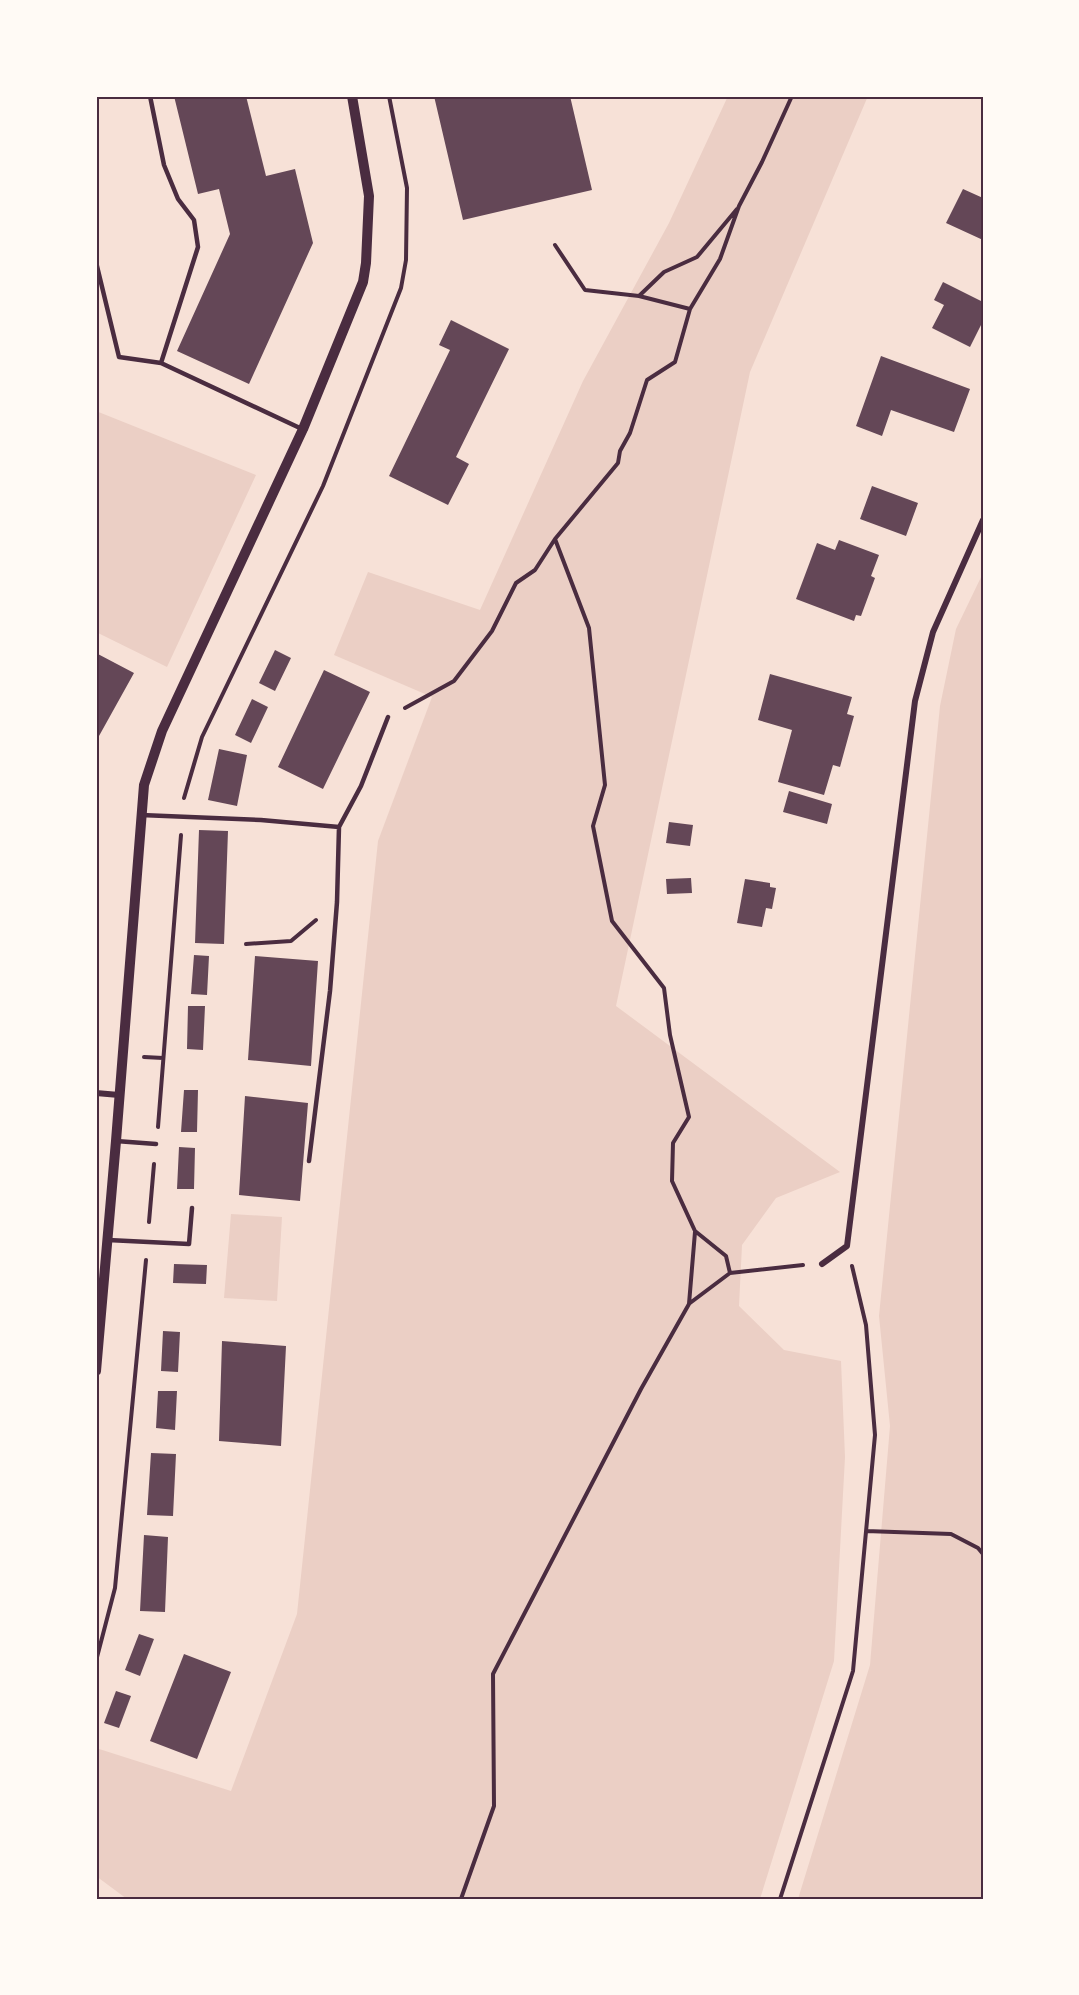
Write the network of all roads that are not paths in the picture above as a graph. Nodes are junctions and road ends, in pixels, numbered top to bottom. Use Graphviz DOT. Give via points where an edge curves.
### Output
graph roads {
  1 [pos="150,96"];
  2 [pos="351,96"];
  3 [pos="96,261"];
  4 [pos="161,363"];
  5 [pos="303,429"];
  6 [pos="983,520"];
  7 [pos="388,717"];
  8 [pos="141,814"];
  9 [pos="339,828"];
  10 [pos="96,1092"];
  11 [pos="119,1095"];
  12 [pos="116,1141"];
  13 [pos="156,1144"];
  14 [pos="309,1161"];
  15 [pos="192,1208"];
  16 [pos="108,1240"];
  17 [pos="822,1264"];
  18 [pos="96,1371"];
  1 -- 4 [label="lane" via="164,165 178,200 194,220 198,247"];
  2 -- 5 [label="street" via="369,196 366,262 363,282"];
  3 -- 4 [label="lane" via="119,357"];
  4 -- 5 [label="lane"];
  5 -- 8 [label="street" via="162,731 144,785"];
  6 -- 17 [label="street" via="933,632 915,701 847,1246"];
  7 -- 9 [label="lane" via="361,786"];
  8 -- 9 [label="lane"];
  8 -- 11 [label="street"];
  9 -- 14 [label="lane" via="330,991"];
  10 -- 11 [label="street"];
  11 -- 12 [label="street"];
  12 -- 13 [label="lane"];
  12 -- 16 [label="street"];
  15 -- 16 [label="lane" via="189,1244"];
  16 -- 18 [label="street"];
}
